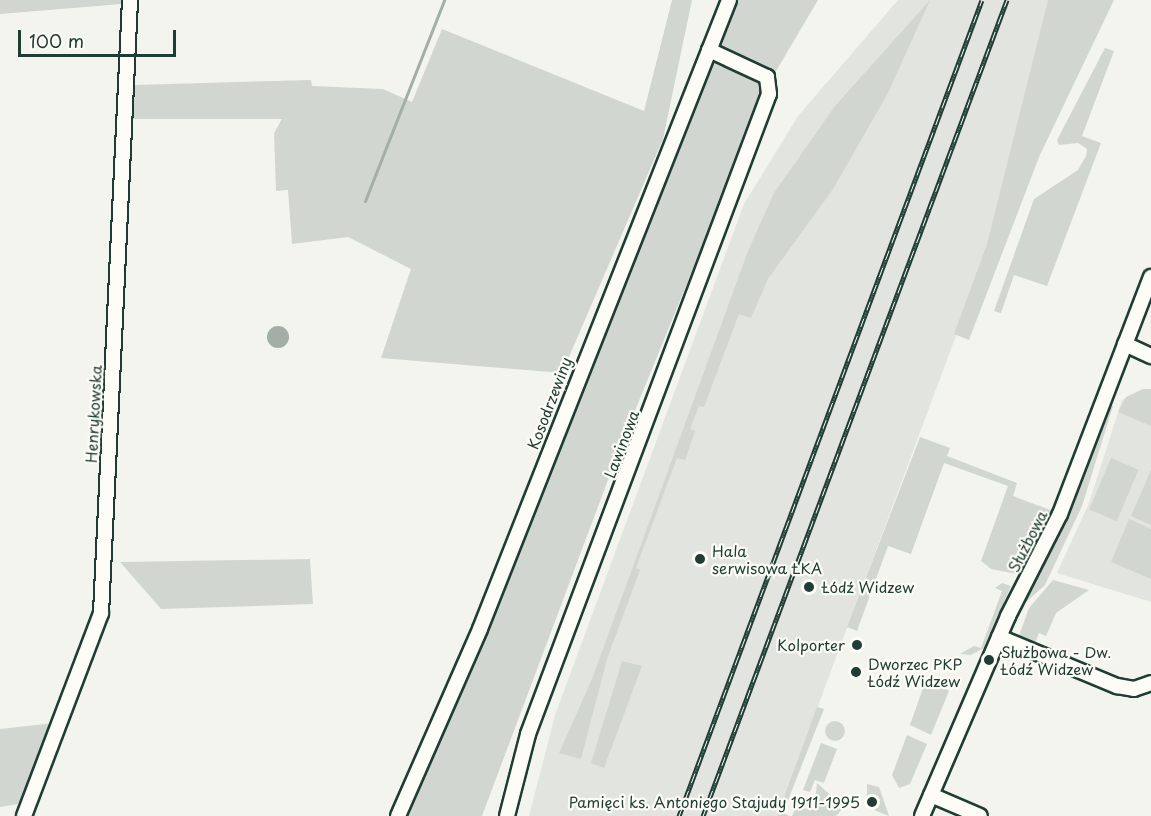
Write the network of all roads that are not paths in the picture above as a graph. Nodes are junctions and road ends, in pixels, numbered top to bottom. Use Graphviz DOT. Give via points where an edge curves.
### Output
graph roads {
  1 [pos="130,0"];
  2 [pos="729,0"];
  3 [pos="709,50"];
  4 [pos="1151,277"];
  5 [pos="1125,344"];
  6 [pos="1151,356"];
  7 [pos="999,637"];
  8 [pos="1151,683"];
  9 [pos="932,795"];
  10 [pos="24,816"];
  11 [pos="398,816"];
  12 [pos="507,816"];
  13 [pos="922,816"];
  14 [pos="980,816"];
  1 -- 10 [label="street, Henrykowska" via="101,613"];
  2 -- 3 [label="street, Kosodrzewiny"];
  3 -- 11 [label="street, Kosodrzewiny" via="466,662"];
  3 -- 12 [label="street, Lawinowa" via="767,78 772,85 528,734"];
  4 -- 5 [label="street, Służbowa"];
  5 -- 6 [label="street"];
  5 -- 7 [label="street, Służbowa" via="1060,514"];
  7 -- 8 [label="street" via="1118,686 1134,689"];
  7 -- 9 [label="street, Służbowa"];
  9 -- 13 [label="street, Służbowa"];
  9 -- 14 [label="street"];
}
